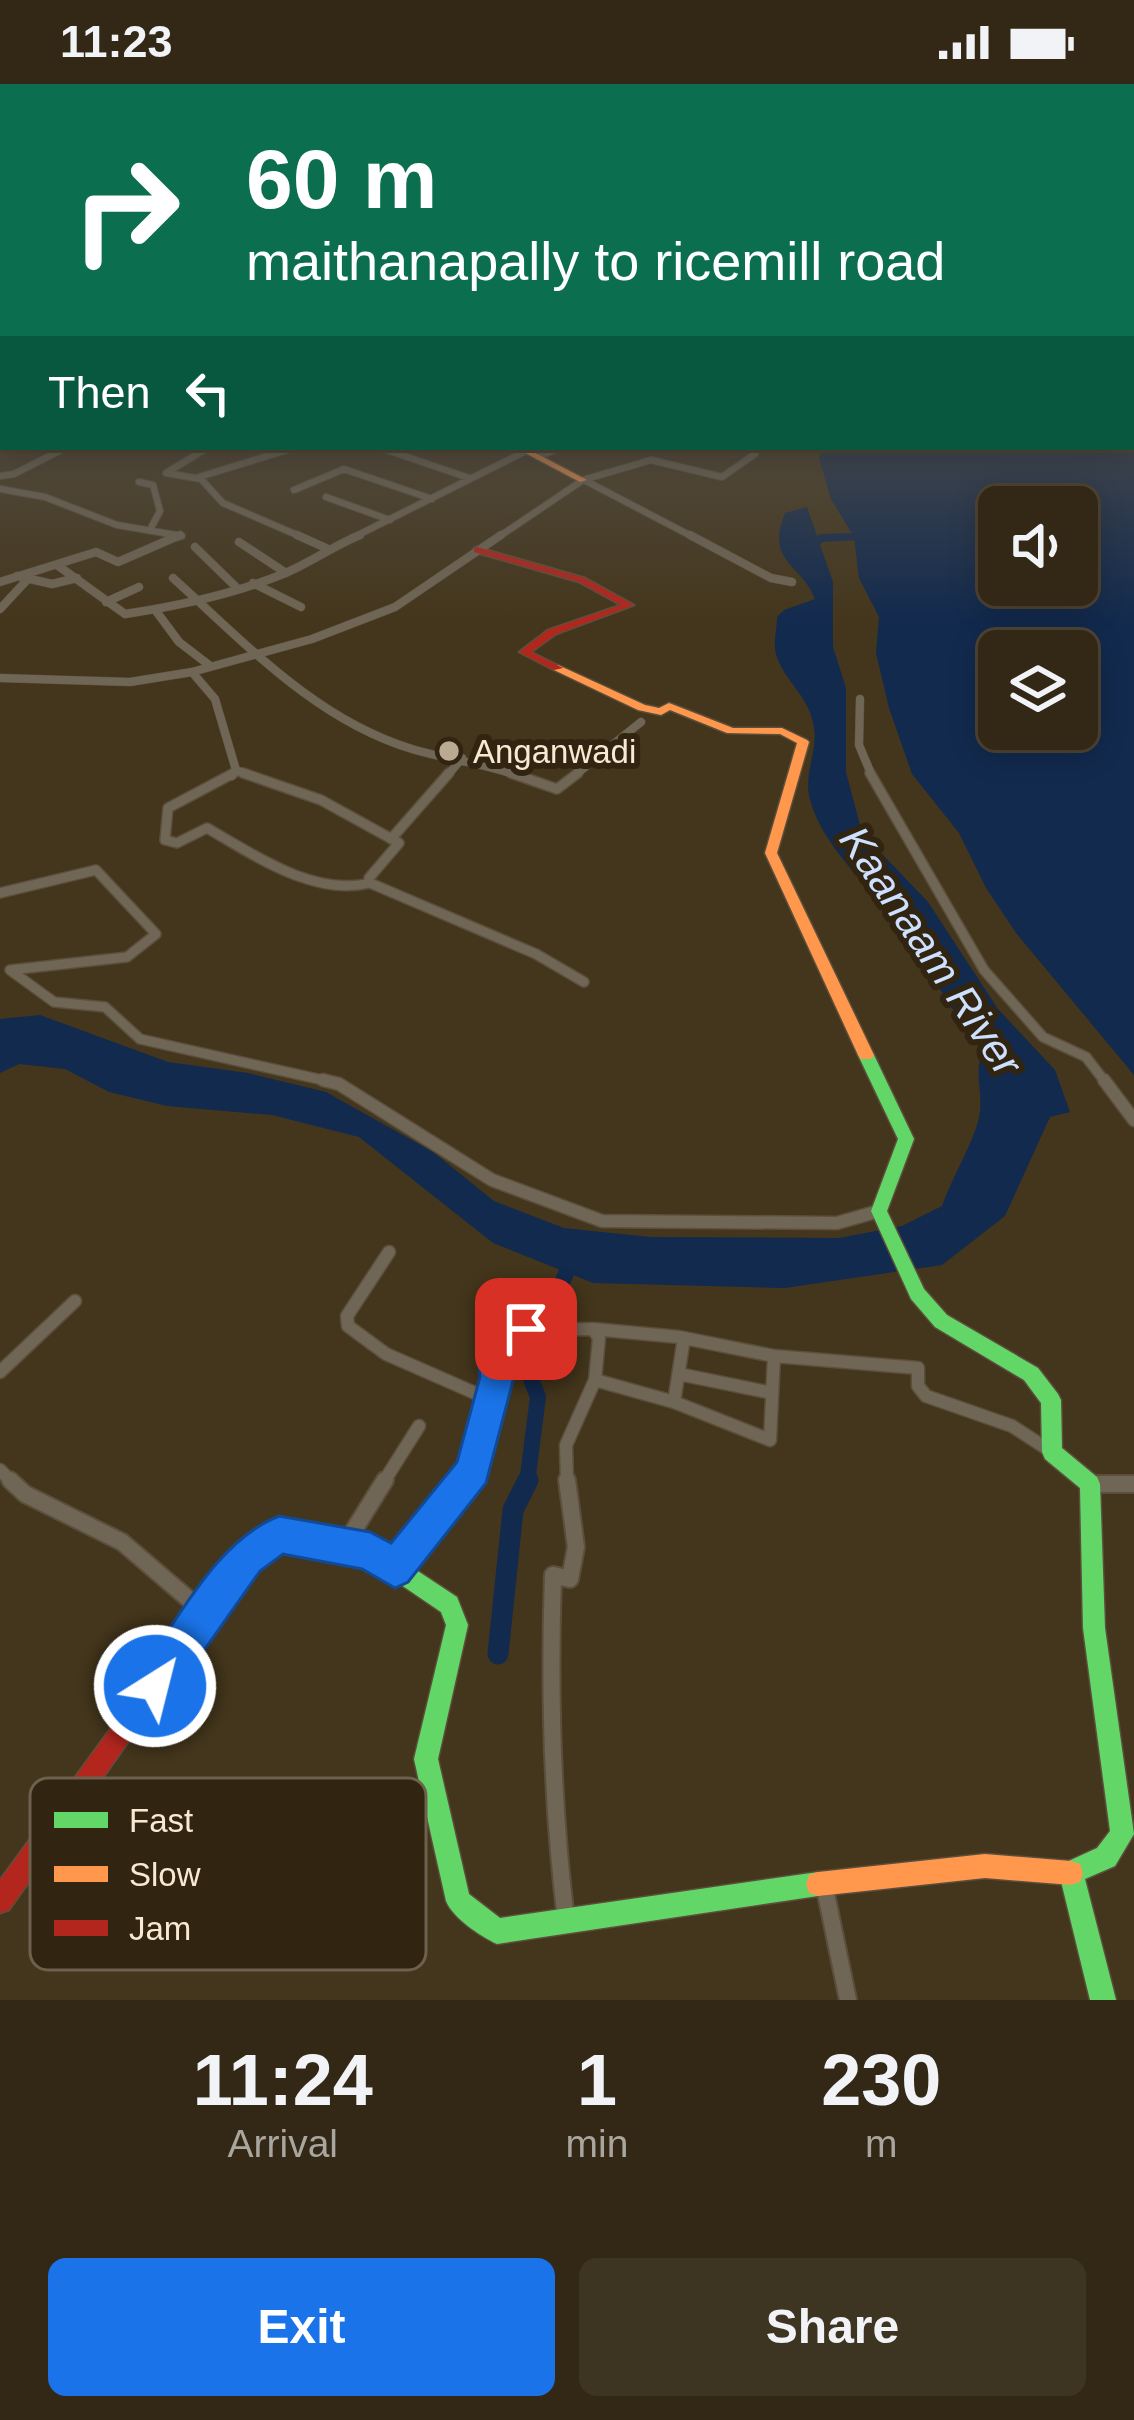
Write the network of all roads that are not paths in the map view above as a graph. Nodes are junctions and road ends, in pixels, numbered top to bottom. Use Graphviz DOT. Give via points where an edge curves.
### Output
graph roads {
  1 [pos="61,450"];
  2 [pos="203,450"];
  3 [pos="287,450"];
  4 [pos="387,450"];
  5 [pos="756,450"];
  6 [pos="527,451"];
  7 [pos="0,476"];
  8 [pos="469,478"];
  9 [pos="202,479"];
  10 [pos="583,480"];
  11 [pos="139,482"];
  12 [pos="0,489"];
  13 [pos="294,490"];
  14 [pos="326,497"];
  15 [pos="432,499"];
  16 [pos="391,520"];
  17 [pos="152,526"];
  18 [pos="239,542"];
  19 [pos="195,547"];
  20 [pos="326,548"];
  21 [pos="477,550"];
  22 [pos="57,565"];
  23 [pos="286,573"];
  24 [pos="16,576"];
  25 [pos="77,578"];
  26 [pos="173,578"];
  27 [pos="26,581"];
  28 [pos="0,582"];
  29 [pos="792,582"];
  30 [pos="253,583"];
  31 [pos="139,587"];
  32 [pos="237,588"];
  33 [pos="195,600"];
  34 [pos="106,602"];
  35 [pos="301,607"];
  36 [pos="0,609"];
  37 [pos="156,610"];
  38 [pos="254,652"];
  39 [pos="209,665"];
  40 [pos="192,672"];
  41 [pos="0,678"];
  42 [pos="860,699"];
  43 [pos="641,722"];
  44 [pos="462,758"];
  45 [pos="236,770"];
  46 [pos="391,838"];
  47 [pos="370,884"];
  48 [pos="0,893"];
  49 [pos="0,960"];
  50 [pos="10,970"];
  51 [pos="584,982"];
  52 [pos="1134,1120"];
  53 [pos="880,1215"];
  54 [pos="389,1252"];
  55 [pos="75,1301"];
  56 [pos="593,1329"];
  57 [pos="684,1338"];
  58 [pos="774,1356"];
  59 [pos="0,1372"];
  60 [pos="679,1374"];
  61 [pos="595,1380"];
  62 [pos="772,1393"];
  63 [pos="491,1400"];
  64 [pos="674,1402"];
  65 [pos="419,1426"];
  66 [pos="1052,1452"];
  67 [pos="0,1470"];
  68 [pos="1090,1484"];
  69 [pos="1134,1484"];
  70 [pos="344,1546"];
  71 [pos="395,1568"];
  72 [pos="206,1614"];
  73 [pos="88,1778"];
  74 [pos="30,1859"];
  75 [pos="1071,1873"];
  76 [pos="824,1881"];
  77 [pos="0,1901"];
  78 [pos="566,1923"];
  79 [pos="848,2000"];
  80 [pos="1103,2000"];
  1 -- 7 [label="street"];
  2 -- 9 [label="street" via="166,472"];
  3 -- 9 [label="street"];
  4 -- 8 [label="street"];
  5 -- 10 [label="street" via="722,477 651,460"];
  6 -- 8 [label="street"];
  6 -- 10 [label="street"];
  8 -- 15 [label="street"];
  9 -- 20 [label="street" via="223,503"];
  10 -- 21 [label="street"];
  10 -- 29 [label="street" via="770,578"];
  11 -- 17 [label="street" via="153,485 160,511"];
  12 -- 17 [label="street" via="43,495 118,525"];
  13 -- 15 [label="street" via="344,469"];
  14 -- 16 [label="street"];
  15 -- 16 [label="street"];
  16 -- 20 [label="street"];
  17 -- 22 [label="street" via="182,536 118,562 96,551"];
  18 -- 23 [label="street"];
  19 -- 32 [label="street"];
  20 -- 23 [label="street"];
  21 -- 38 [label="street" via="394,607"];
  21 -- 53 [label="street" via="596,583 629,605 552,632 524,652 642,708 668,706 740,734 784,731 803,742 772,853 906,1139"];
  22 -- 24 [label="street"];
  22 -- 25 [label="street"];
  23 -- 30 [label="street"];
  24 -- 27 [label="street"];
  24 -- 28 [label="street"];
  25 -- 27 [label="street"];
  25 -- 34 [label="street"];
  26 -- 33 [label="street"];
  27 -- 36 [label="street"];
  30 -- 32 [label="street"];
  30 -- 35 [label="street"];
  31 -- 34 [label="street"];
  32 -- 33 [label="street"];
  33 -- 37 [label="street"];
  33 -- 38 [label="street"];
  34 -- 37 [label="street" via="125,614"];
  37 -- 39 [label="street"];
  38 -- 39 [label="street"];
  38 -- 44 [label="street" via="358,726 412,749"];
  39 -- 40 [label="street"];
  40 -- 41 [label="street" via="130,682"];
  40 -- 45 [label="street" via="215,700"];
  42 -- 52 [label="street" via="865,763 984,970 1043,1037 1086,1057"];
  43 -- 44 [label="street" via="557,789"];
  44 -- 46 [label="street"];
  45 -- 46 [label="street" via="321,800"];
  45 -- 47 [label="street" via="168,808 164,840 177,843 207,828 281,870 350,888"];
  46 -- 47 [label="street" via="397,849"];
  47 -- 51 [label="street"];
  48 -- 50 [label="street" via="96,870 156,934 127,957"];
  49 -- 50 [label="street"];
  50 -- 53 [label="street" via="54,1002 104,1007 140,1039 339,1084 492,1180 602,1221 837,1222"];
  53 -- 66 [label="street" via="917,1294 941,1321 1031,1374 1051,1400"];
  54 -- 63 [label="street" via="346,1316 348,1326 402,1363"];
  55 -- 59 [label="street"];
  56 -- 57 [label="street"];
  56 -- 61 [label="street"];
  56 -- 63 [label="street" via="510,1330 493,1342"];
  57 -- 58 [label="street"];
  57 -- 60 [label="street"];
  58 -- 62 [label="street"];
  58 -- 66 [label="street" via="918,1368 926,1396 1012,1426"];
  60 -- 62 [label="street"];
  60 -- 64 [label="street"];
  61 -- 64 [label="street"];
  61 -- 78 [label="street" via="565,1452 574,1568 570,1579 553,1575 548,1692"];
  62 -- 64 [label="street" via="770,1440"];
  63 -- 71 [label="street" via="473,1470"];
  65 -- 70 [label="street"];
  66 -- 68 [label="street"];
  67 -- 72 [label="street" via="25,1494 122,1541"];
  68 -- 69 [label="street"];
  68 -- 75 [label="street" via="1094,1628 1122,1834 1106,1857"];
  70 -- 71 [label="street"];
  70 -- 72 [label="street" via="279,1534 247,1558"];
  71 -- 78 [label="street" via="449,1605 457,1625 426,1760 458,1901 497,1931"];
  72 -- 73 [label="street"];
  74 -- 77 [label="street"];
  75 -- 76 [label="street" via="978,1866"];
  75 -- 80 [label="street"];
  76 -- 78 [label="street"];
  76 -- 79 [label="street"];
}
